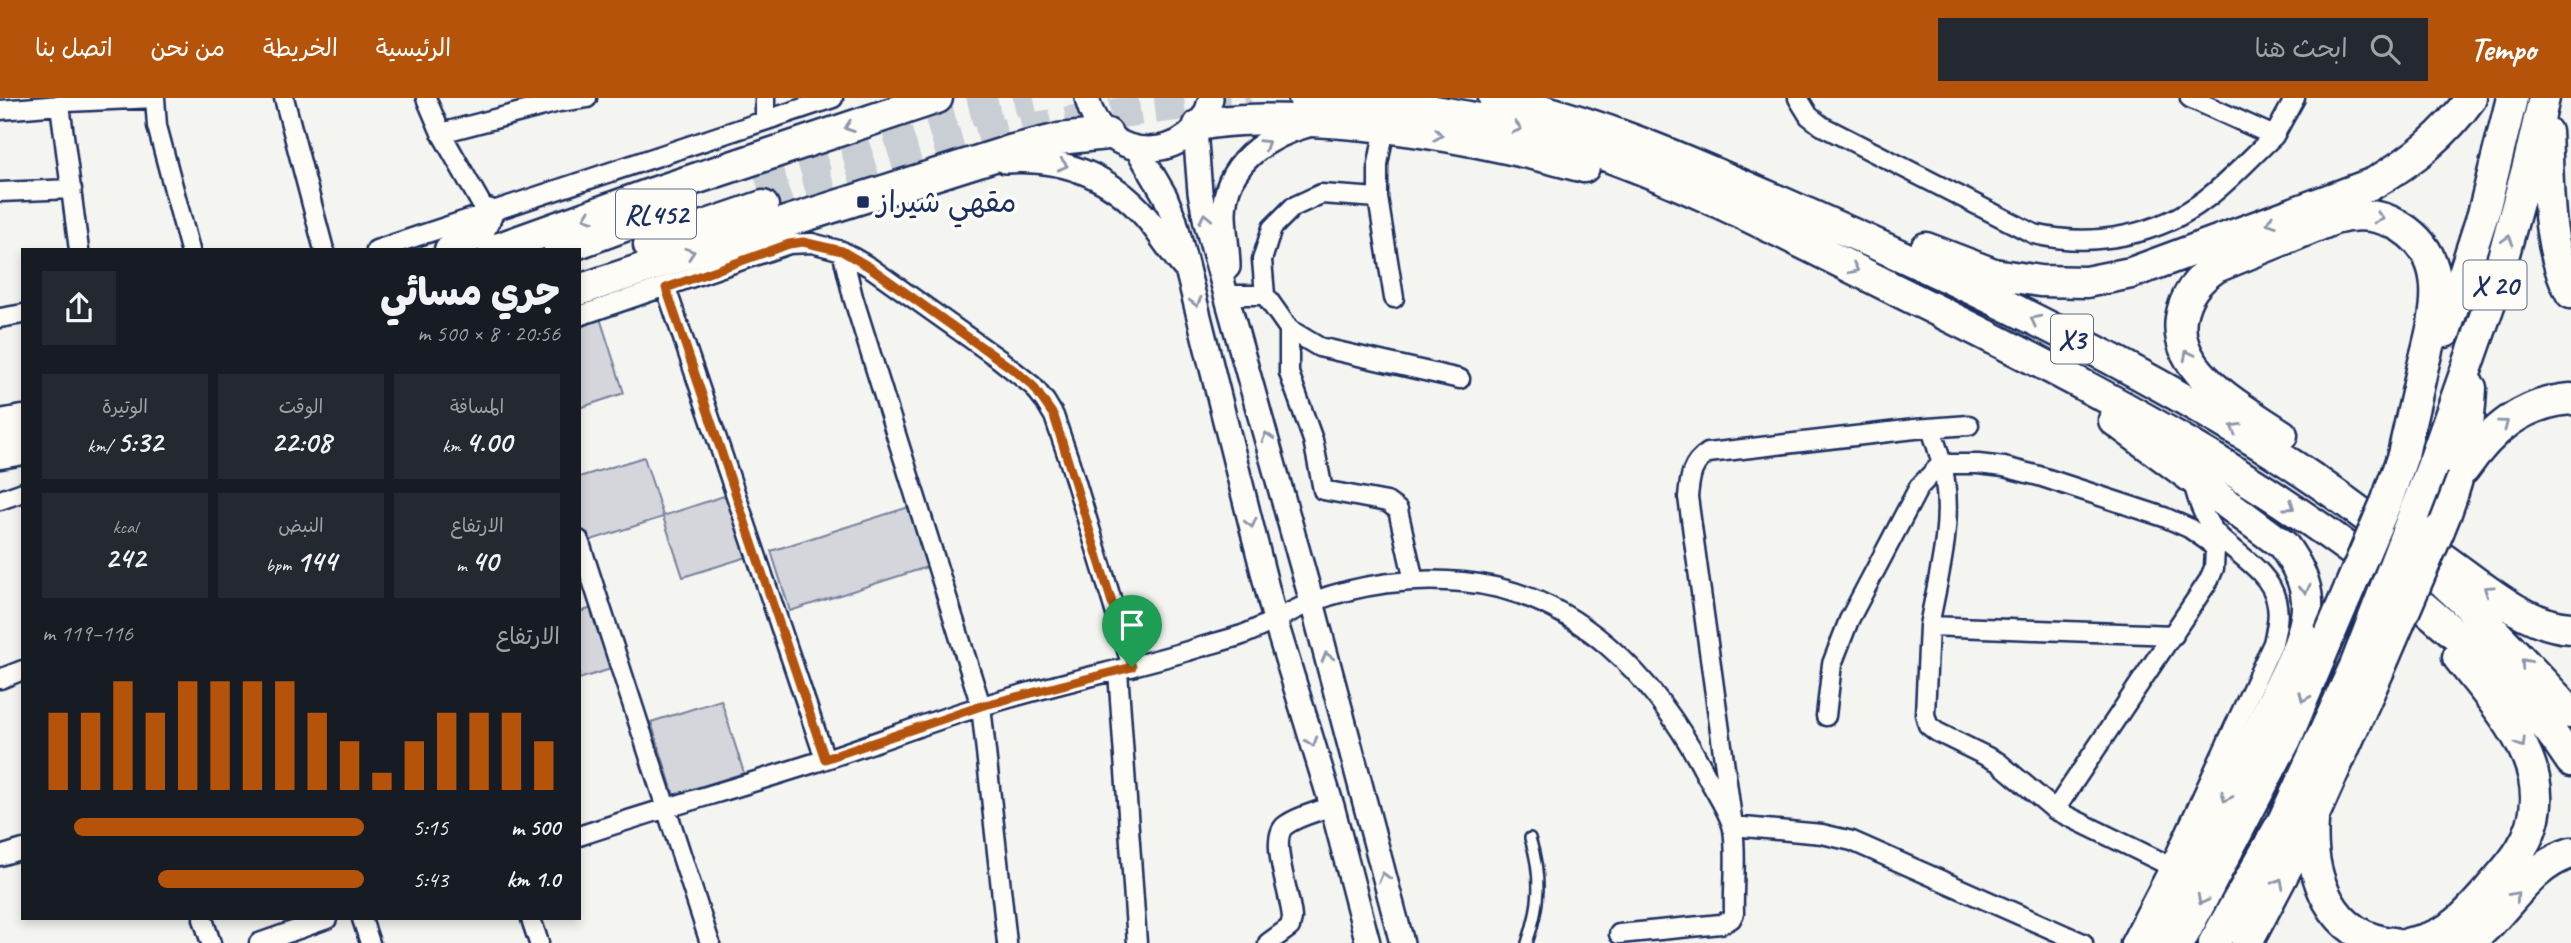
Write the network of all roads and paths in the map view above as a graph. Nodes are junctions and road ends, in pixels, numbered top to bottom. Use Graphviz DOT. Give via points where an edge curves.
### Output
graph roads {
  1 [pos="155,98"];
  2 [pos="284,98"];
  3 [pos="426,98"];
  4 [pos="587,98"];
  5 [pos="765,98"];
  6 [pos="833,98"];
  7 [pos="937,98"];
  8 [pos="1087,98"];
  9 [pos="1278,98"];
  10 [pos="1304,98"];
  11 [pos="1494,98"];
  12 [pos="1572,98"];
  13 [pos="1798,98"];
  14 [pos="2190,98"];
  15 [pos="2295,98"];
  16 [pos="2512,98"];
  17 [pos="2544,98"];
  18 [pos="1251,99"];
  19 [pos="559,100"];
  20 [pos="60,105"];
  21 [pos="2464,108"];
  22 [pos="0,110"];
  23 [pos="1202,118"];
  24 [pos="765,120"];
  25 [pos="1323,121"];
  26 [pos="1385,127"];
  27 [pos="441,133"];
  28 [pos="1107,134"];
  29 [pos="2274,136"];
  30 [pos="1137,149"];
  31 [pos="970,164"];
  32 [pos="1726,176"];
  33 [pos="72,189"];
  34 [pos="0,192"];
  35 [pos="1378,198"];
  36 [pos="1779,202"];
  37 [pos="487,214"];
  38 [pos="1793,238"];
  39 [pos="79,248"];
  40 [pos="189,248"];
  41 [pos="323,248"];
  42 [pos="382,248"];
  43 [pos="453,248"];
  44 [pos="500,248"];
  45 [pos="566,248"];
  46 [pos="842,251"];
  47 [pos="581,270"];
  48 [pos="1188,273"];
  49 [pos="666,288"];
  50 [pos="581,289"];
  51 [pos="2571,293"];
  52 [pos="1227,295"];
  53 [pos="1265,295"];
  54 [pos="1394,298"];
  55 [pos="21,314"];
  56 [pos="581,315"];
  57 [pos="0,318"];
  58 [pos="1289,329"];
  59 [pos="2054,370"];
  60 [pos="1460,379"];
  61 [pos="2571,399"];
  62 [pos="21,421"];
  63 [pos="0,425"];
  64 [pos="1969,425"];
  65 [pos="1931,428"];
  66 [pos="21,449"];
  67 [pos="0,453"];
  68 [pos="2403,455"];
  69 [pos="1941,464"];
  70 [pos="2446,471"];
  71 [pos="2192,477"];
  72 [pos="21,493"];
  73 [pos="0,500"];
  74 [pos="2363,514"];
  75 [pos="581,546"];
  76 [pos="1414,581"];
  77 [pos="1312,602"];
  78 [pos="2425,608"];
  79 [pos="1275,620"];
  80 [pos="1929,626"];
  81 [pos="2571,628"];
  82 [pos="2174,635"];
  83 [pos="2367,668"];
  84 [pos="1125,669"];
  85 [pos="21,671"];
  86 [pos="0,679"];
  87 [pos="981,706"];
  88 [pos="2571,713"];
  89 [pos="1826,716"];
  90 [pos="825,759"];
  91 [pos="2571,761"];
  92 [pos="1332,806"];
  93 [pos="665,807"];
  94 [pos="2055,810"];
  95 [pos="2313,817"];
  96 [pos="1733,826"];
  97 [pos="581,835"];
  98 [pos="1530,838"];
  99 [pos="21,850"];
  100 [pos="2571,853"];
  101 [pos="0,856"];
  102 [pos="2170,866"];
  103 [pos="203,920"];
  104 [pos="324,920"];
  105 [pos="362,920"];
  106 [pos="531,920"];
  107 [pos="1619,934"];
  108 [pos="211,943"];
  109 [pos="259,943"];
  110 [pos="370,943"];
  111 [pos="539,943"];
  112 [pos="710,943"];
  113 [pos="1007,943"];
  114 [pos="1137,943"];
  115 [pos="1268,943"];
  116 [pos="1368,943"];
  117 [pos="1402,943"];
  118 [pos="1527,943"];
  119 [pos="2083,943"];
  120 [pos="2130,943"];
  121 [pos="2150,943"];
  122 [pos="2179,943"];
  123 [pos="2214,943"];
  124 [pos="2247,943"];
  125 [pos="2393,943"];
  126 [pos="2410,943"];
  127 [pos="2466,943"];
  1 -- 20 [label="street"];
  1 -- 40 [label="street" via="157,126"];
  2 -- 41 [label="street"];
  3 -- 27 [label="street"];
  4 -- 19 [label="street"];
  5 -- 24 [label="street"];
  6 -- 24 [label="street"];
  7 -- 44 [label="highway, one-way"];
  8 -- 28 [label="street" via="1096,122"];
  9 -- 18 [label="highway"];
  10 -- 38 [label="highway, X3, one-way" via="1440,111 1549,137 1657,174"];
  11 -- 32 [label="highway, X3" via="1619,135"];
  12 -- 32 [label="highway" via="1671,136"];
  13 -- 29 [label="street" via="1822,126 2034,234 2058,240 2128,235 2183,214"];
  14 -- 29 [label="street"];
  15 -- 29 [label="street"];
  16 -- 68 [label="highway, X 20" via="2462,284"];
  17 -- 51 [label="highway" via="2551,223 2556,254"];
  70 -- 17 [label="highway, X 20, one-way" via="2471,359 2512,229"];
  19 -- 27 [label="street"];
  20 -- 22 [label="street"];
  20 -- 33 [label="street"];
  21 -- 36 [label="highway, one-way" via="2432,144 2374,183 2130,273 2085,282 1994,274 1872,227"];
  23 -- 25 [label="highway"];
  23 -- 30 [label="street" via="1182,140 1168,147"];
  52 -- 23 [label="street, one-way" via="1202,203"];
  24 -- 37 [label="street"];
  25 -- 26 [label="highway"];
  52 -- 25 [label="street, one-way" via="1224,211 1235,173 1271,139"];
  26 -- 35 [label="street"];
  26 -- 38 [label="highway, one-way" via="1478,141 1596,171"];
  27 -- 37 [label="street"];
  28 -- 30 [label="street"];
  28 -- 31 [label="highway" via="1036,144"];
  30 -- 48 [label="street" via="1165,196"];
  31 -- 48 [label="street, one-way" via="1042,160 1096,177 1131,202"];
  50 -- 31 [label="highway, one-way"];
  32 -- 36 [label="highway, X3"];
  33 -- 34 [label="street"];
  33 -- 39 [label="street"];
  35 -- 53 [label="street" via="1321,194 1293,206 1272,228 1262,260"];
  35 -- 54 [label="street"];
  74 -- 36 [label="highway, X3, one-way" via="2255,440 2135,372 1993,299"];
  37 -- 42 [label="street"];
  37 -- 43 [label="highway" via="478,232"];
  38 -- 59 [label="highway, X3, one-way"];
  45 -- 47 [label="highway, RL452" via="759,193"];
  46 -- 49 [label="street" via="812,243 789,244"];
  46 -- 84 [label="street" via="999,359 1045,401 1070,463"];
  46 -- 87 [label="street"];
  48 -- 79 [label="street, one-way"];
  49 -- 56 [label="street"];
  49 -- 90 [label="street"];
  52 -- 53 [label="street"];
  77 -- 52 [label="street, one-way"];
  53 -- 58 [label="street"];
  55 -- 57 [label="street"];
  58 -- 60 [label="street" via="1319,346"];
  58 -- 76 [label="street" via="1289,373 1313,440 1320,484 1329,493 1387,502 1398,510"];
  59 -- 71 [label="highway"];
  59 -- 78 [label="highway, X3, one-way" via="2237,471"];
  70 -- 61 [label="highway, one-way" via="2500,426 2536,406"];
  62 -- 63 [label="highway"];
  64 -- 65 [label="street"];
  65 -- 69 [label="street"];
  65 -- 96 [label="street" via="1708,453 1693,469 1688,497"];
  66 -- 67 [label="highway"];
  74 -- 68 [label="highway, one-way" via="2328,469 2214,386 2189,360 2180,326 2190,291 2216,267 2348,215 2379,217 2407,231 2426,254 2437,297"];
  68 -- 122 [label="highway, X 20, one-way, bridge" via="2286,739"];
  69 -- 80 [label="street" via="1948,514"];
  69 -- 82 [label="street" via="2004,467 2039,476 2164,517 2209,542 2214,549 2214,568"];
  69 -- 89 [label="street" via="1919,487 1849,620 1832,664"];
  70 -- 83 [label="highway, X 20, bridge"];
  70 -- 83 [label="highway, bridge" via="2440,530"];
  71 -- 102 [label="street" via="2213,530 2268,582 2278,614 2273,643"];
  71 -- 121 [label="highway, one-way" via="2283,545 2298,565 2307,589 2308,613 2292,660"];
  72 -- 73 [label="street"];
  81 -- 74 [label="highway, one-way" via="2538,621 2435,552"];
  88 -- 74 [label="highway, X3, one-way" via="2469,605"];
  75 -- 93 [label="street"];
  76 -- 77 [label="street"];
  76 -- 96 [label="street" via="1463,582 1535,599 1573,618 1611,647 1641,677 1695,754"];
  77 -- 79 [label="street"];
  117 -- 77 [label="street, one-way"];
  78 -- 91 [label="highway, X3" via="2522,700"];
  78 -- 126 [label="highway, one-way" via="2525,746 2537,787 2531,830 2521,849 2467,915 2449,930"];
  79 -- 84 [label="street"];
  79 -- 92 [label="street, one-way"];
  80 -- 82 [label="street"];
  80 -- 94 [label="street" via="1928,725 1998,762"];
  82 -- 94 [label="street"];
  83 -- 95 [label="highway"];
  83 -- 123 [label="highway, X 20"];
  84 -- 87 [label="street"];
  84 -- 114 [label="street"];
  85 -- 86 [label="street"];
  87 -- 90 [label="street"];
  87 -- 113 [label="street"];
  90 -- 93 [label="street"];
  92 -- 115 [label="street" via="1280,830 1277,843 1292,919 1290,927"];
  92 -- 116 [label="street"];
  93 -- 97 [label="street"];
  93 -- 112 [label="street"];
  94 -- 102 [label="street"];
  124 -- 95 [label="highway, one-way"];
  95 -- 125 [label="highway" via="2311,844 2326,898 2341,921 2360,934"];
  96 -- 107 [label="street" via="1731,919 1721,925"];
  96 -- 119 [label="street" via="1852,841"];
  98 -- 118 [label="lane" via="1539,886 1537,916"];
  99 -- 101 [label="street"];
  127 -- 100 [label="highway, one-way" via="2494,920 2536,873"];
  102 -- 120 [label="street"];
  103 -- 108 [label="street"];
  104 -- 109 [label="street"];
  105 -- 110 [label="street"];
  106 -- 111 [label="street"];
}
